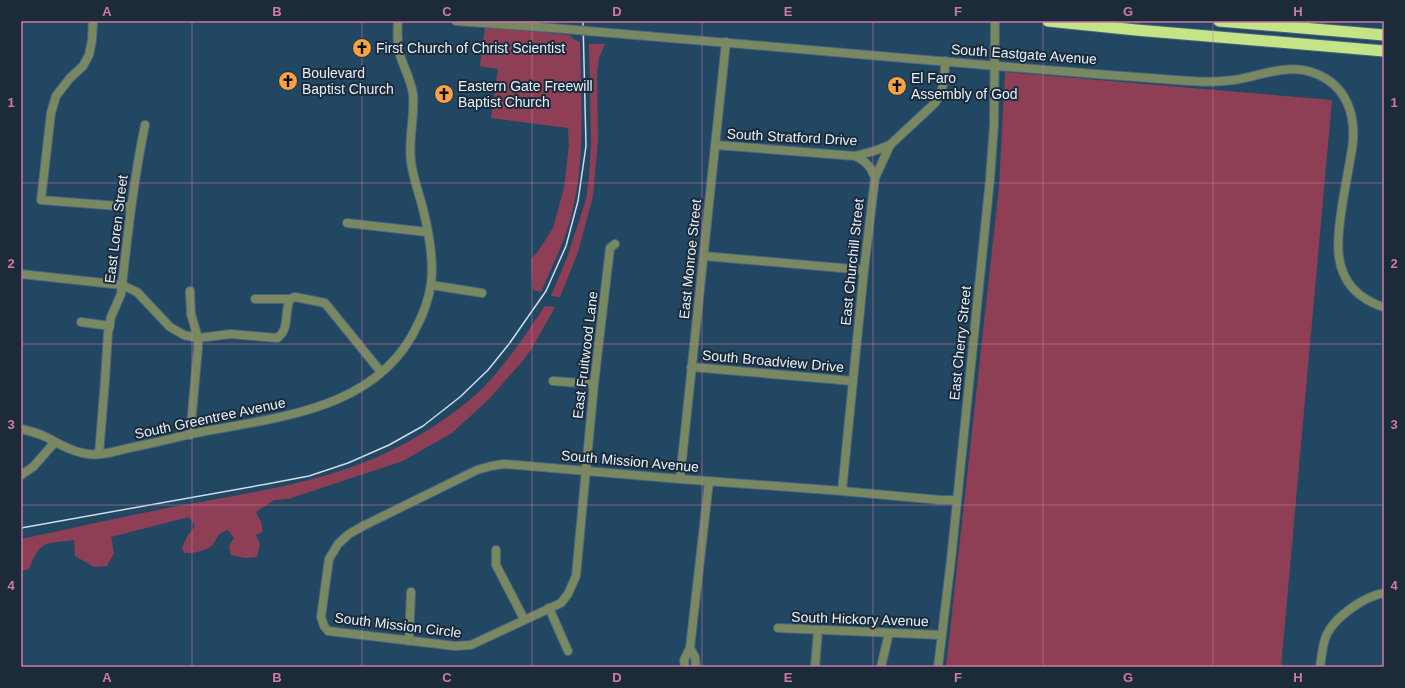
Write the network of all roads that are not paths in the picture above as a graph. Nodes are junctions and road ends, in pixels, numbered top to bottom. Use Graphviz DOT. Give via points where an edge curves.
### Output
graph roads {
  1 [pos="92,21"];
  2 [pos="398,21"];
  3 [pos="456,21"];
  4 [pos="995,21"];
  5 [pos="1048,21"];
  6 [pos="1219,21"];
  7 [pos="1384,34"];
  8 [pos="726,42"];
  9 [pos="1329,46"];
  10 [pos="1384,51"];
  11 [pos="1384,56"];
  12 [pos="945,61"];
  13 [pos="994,66"];
  14 [pos="145,125"];
  15 [pos="716,145"];
  16 [pos="890,145"];
  17 [pos="855,156"];
  18 [pos="875,178"];
  19 [pos="131,207"];
  20 [pos="347,224"];
  21 [pos="427,232"];
  22 [pos="615,244"];
  23 [pos="704,256"];
  24 [pos="864,270"];
  25 [pos="21,274"];
  26 [pos="122,285"];
  27 [pos="431,285"];
  28 [pos="190,291"];
  29 [pos="482,293"];
  30 [pos="255,299"];
  31 [pos="290,299"];
  32 [pos="1384,307"];
  33 [pos="81,322"];
  34 [pos="110,326"];
  35 [pos="198,338"];
  36 [pos="691,367"];
  37 [pos="381,372"];
  38 [pos="553,380"];
  39 [pos="853,381"];
  40 [pos="594,384"];
  41 [pos="21,429"];
  42 [pos="38,434"];
  43 [pos="21,435"];
  44 [pos="190,435"];
  45 [pos="55,442"];
  46 [pos="99,454"];
  47 [pos="585,470"];
  48 [pos="21,475"];
  49 [pos="680,479"];
  50 [pos="709,481"];
  51 [pos="842,490"];
  52 [pos="956,500"];
  53 [pos="496,550"];
  54 [pos="329,559"];
  55 [pos="412,592"];
  56 [pos="1384,593"];
  57 [pos="549,608"];
  58 [pos="524,619"];
  59 [pos="778,628"];
  60 [pos="818,630"];
  61 [pos="889,633"];
  62 [pos="941,636"];
  63 [pos="409,641"];
  64 [pos="690,648"];
  65 [pos="568,652"];
  66 [pos="685,667"];
  67 [pos="696,667"];
  68 [pos="816,667"];
  69 [pos="881,667"];
  70 [pos="938,667"];
  71 [pos="1320,667"];
  1 -- 19 [label="street" via="89,54 83,66 56,96 51,113 40,200"];
  2 -- 21 [label="street, South Greentree Avenue" via="398,45 413,94 410,147 413,176"];
  3 -- 8 [label="street, South Eastgate Avenue, bridge"];
  4 -- 13 [label="street, East Cherry Street"];
  5 -- 9 [label="highway"];
  6 -- 7 [label="highway"];
  8 -- 12 [label="street, South Eastgate Avenue"];
  8 -- 15 [label="street, East Monroe Street"];
  9 -- 10 [label="highway"];
  9 -- 11 [label="highway" via="1350,53"];
  12 -- 13 [label="street, South Eastgate Avenue"];
  12 -- 16 [label="street, East Churchill Street" via="945,78 940,96"];
  13 -- 32 [label="street, South Eastgate Avenue" via="1203,81 1232,80 1303,69 1328,80 1341,92 1350,107 1354,123 1338,233 1339,263 1345,279 1356,292"];
  13 -- 52 [label="street, East Cherry Street" via="994,124 990,179"];
  14 -- 19 [label="street, East Loren Street"];
  15 -- 17 [label="street, South Stratford Drive"];
  15 -- 23 [label="street, East Monroe Street"];
  16 -- 17 [label="street, South Stratford Drive"];
  16 -- 18 [label="street, East Churchill Street"];
  17 -- 18 [label="street" via="868,164"];
  18 -- 24 [label="street, East Churchill Street"];
  19 -- 26 [label="street, East Loren Street"];
  20 -- 21 [label="street"];
  21 -- 27 [label="street, South Greentree Avenue" via="431,257"];
  22 -- 40 [label="street, East Fruitwood Lane" via="610,248"];
  23 -- 24 [label="street"];
  23 -- 36 [label="street, East Monroe Street"];
  24 -- 39 [label="street, East Churchill Street"];
  25 -- 26 [label="street"];
  26 -- 34 [label="street, East Loren Street"];
  26 -- 35 [label="street" via="136,292 170,327 184,335"];
  27 -- 29 [label="street"];
  27 -- 37 [label="street, South Greentree Avenue" via="423,314 413,335 401,354"];
  28 -- 35 [label="street" via="191,314"];
  30 -- 31 [label="street"];
  31 -- 35 [label="street" via="287,305 285,330 277,338 231,334"];
  31 -- 37 [label="street" via="295,297 325,303"];
  33 -- 34 [label="street"];
  34 -- 46 [label="street, East Loren Street"];
  35 -- 44 [label="street"];
  36 -- 39 [label="street, South Broadview Drive"];
  36 -- 49 [label="street, East Monroe Street"];
  37 -- 44 [label="street, South Greentree Avenue" via="347,396 324,405 299,413"];
  38 -- 40 [label="street"];
  39 -- 51 [label="street, East Churchill Street"];
  40 -- 47 [label="street, East Fruitwood Lane"];
  41 -- 42 [label="street, South Greentree Avenue"];
  42 -- 43 [label="street, South Greentree Avenue"];
  42 -- 45 [label="street, South Greentree Avenue"];
  44 -- 46 [label="street, South Greentree Avenue"];
  45 -- 46 [label="street, South Greentree Avenue" via="82,453"];
  45 -- 48 [label="street" via="33,467"];
  47 -- 49 [label="street, South Mission Avenue"];
  47 -- 54 [label="street, South Mission Avenue" via="504,464 477,470 349,534 338,544"];
  47 -- 57 [label="street, South Mission Circle" via="576,576 561,603"];
  49 -- 50 [label="street, South Mission Avenue"];
  50 -- 51 [label="street, South Mission Avenue"];
  50 -- 64 [label="street"];
  51 -- 52 [label="street, South Mission Avenue"];
  52 -- 62 [label="street, East Cherry Street"];
  53 -- 58 [label="street" via="496,565"];
  54 -- 63 [label="street, South Mission Circle" via="321,618 328,631"];
  55 -- 63 [label="street"];
  56 -- 71 [label="street" via="1360,602 1335,623 1323,645"];
  57 -- 58 [label="street, South Mission Circle"];
  57 -- 65 [label="street"];
  58 -- 63 [label="street, South Mission Circle" via="466,646"];
  59 -- 60 [label="street, South Hickory Avenue"];
  60 -- 61 [label="street, South Hickory Avenue"];
  60 -- 68 [label="street"];
  61 -- 62 [label="street, South Hickory Avenue"];
  61 -- 69 [label="street"];
  62 -- 70 [label="street, East Cherry Street"];
  64 -- 66 [label="street" via="684,660"];
  64 -- 67 [label="street" via="695,657"];
}
